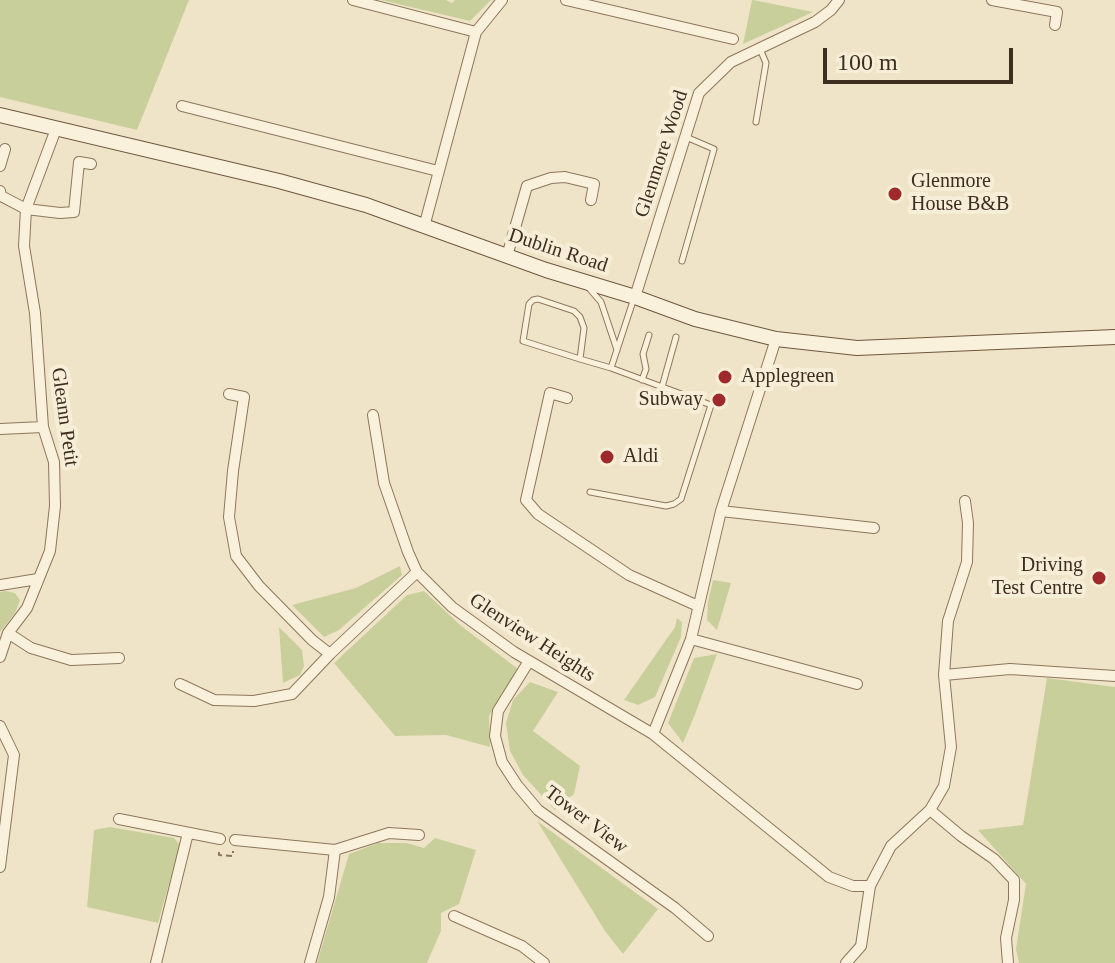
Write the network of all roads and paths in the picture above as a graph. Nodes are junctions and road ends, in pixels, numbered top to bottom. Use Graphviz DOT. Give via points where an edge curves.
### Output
graph roads {
  1 [pos="353,0"];
  2 [pos="502,0"];
  3 [pos="566,0"];
  4 [pos="839,0"];
  5 [pos="992,0"];
  6 [pos="1008,2"];
  7 [pos="1055,25"];
  8 [pos="476,32"];
  9 [pos="733,39"];
  10 [pos="760,49"];
  11 [pos="182,106"];
  12 [pos="0,115"];
  13 [pos="756,122"];
  14 [pos="56,129"];
  15 [pos="685,137"];
  16 [pos="5,149"];
  17 [pos="91,164"];
  18 [pos="0,166"];
  19 [pos="438,171"];
  20 [pos="0,191"];
  21 [pos="591,200"];
  22 [pos="26,209"];
  23 [pos="424,227"];
  24 [pos="507,256"];
  25 [pos="682,261"];
  26 [pos="582,281"];
  27 [pos="635,297"];
  28 [pos="649,335"];
  29 [pos="676,337"];
  30 [pos="1115,337"];
  31 [pos="776,339"];
  32 [pos="617,350"];
  33 [pos="580,359"];
  34 [pos="611,368"];
  35 [pos="642,380"];
  36 [pos="662,387"];
  37 [pos="229,394"];
  38 [pos="567,398"];
  39 [pos="373,415"];
  40 [pos="43,427"];
  41 [pos="0,429"];
  42 [pos="590,492"];
  43 [pos="965,501"];
  44 [pos="721,511"];
  45 [pos="874,528"];
  46 [pos="417,572"];
  47 [pos="38,579"];
  48 [pos="0,585"];
  49 [pos="698,606"];
  50 [pos="8,633"];
  51 [pos="691,639"];
  52 [pos="330,654"];
  53 [pos="0,657"];
  54 [pos="119,658"];
  55 [pos="529,661"];
  56 [pos="944,675"];
  57 [pos="1115,676"];
  58 [pos="180,684"];
  59 [pos="857,684"];
  60 [pos="0,726"];
  61 [pos="653,734"];
  62 [pos="930,810"];
  63 [pos="119,819"];
  64 [pos="188,833"];
  65 [pos="419,835"];
  66 [pos="220,839"];
  67 [pos="235,840"];
  68 [pos="335,850"];
  69 [pos="0,867"];
  70 [pos="870,886"];
  71 [pos="454,916"];
  72 [pos="708,936"];
  73 [pos="156,963"];
  74 [pos="310,963"];
  75 [pos="544,963"];
  76 [pos="846,963"];
  77 [pos="1008,963"];
  1 -- 8 [label="street"];
  2 -- 8 [label="street"];
  3 -- 9 [label="street"];
  4 -- 10 [label="street, Glenmore Wood" via="815,22"];
  5 -- 6 [label="street"];
  6 -- 7 [label="street" via="1057,12"];
  8 -- 19 [label="street"];
  10 -- 13 [label="lane" via="766,63"];
  10 -- 15 [label="street, Glenmore Wood" via="711,78 699,93"];
  11 -- 19 [label="street"];
  12 -- 14 [label="main road, Dublin Road"];
  14 -- 22 [label="street, Gleann Petit"];
  14 -- 23 [label="main road, Dublin Road" via="279,181"];
  15 -- 25 [label="lane" via="714,149"];
  15 -- 27 [label="street, Glenmore Wood"];
  16 -- 18 [label="street"];
  17 -- 22 [label="street" via="79,162 74,212"];
  19 -- 23 [label="street"];
  20 -- 22 [label="street"];
  21 -- 24 [label="street" via="594,184 565,177 527,186"];
  22 -- 40 [label="street, Gleann Petit" via="24,246"];
  23 -- 24 [label="main road, Dublin Road"];
  24 -- 26 [label="main road, Dublin Road"];
  26 -- 27 [label="main road, Dublin Road"];
  26 -- 32 [label="lane" via="601,302"];
  27 -- 31 [label="main road, Dublin Road"];
  27 -- 32 [label="lane"];
  28 -- 35 [label="lane"];
  29 -- 36 [label="lane"];
  30 -- 31 [label="main road, Dublin Road" via="857,348"];
  31 -- 44 [label="street"];
  32 -- 34 [label="lane"];
  33 -- 33 [label="lane" via="523,341 533,300 580,317"];
  33 -- 34 [label="lane"];
  34 -- 35 [label="lane"];
  35 -- 36 [label="lane"];
  36 -- 42 [label="lane" via="711,405 681,499 666,506"];
  37 -- 52 [label="street" via="244,397 229,517 236,556 259,586"];
  38 -- 49 [label="street" via="550,393 526,500 538,514 629,575"];
  39 -- 46 [label="street, Glenview Heights" via="384,483"];
  40 -- 41 [label="street"];
  40 -- 47 [label="street, Gleann Petit" via="54,462 55,506 50,551"];
  43 -- 56 [label="street" via="967,562 948,621"];
  44 -- 45 [label="street"];
  44 -- 49 [label="street"];
  46 -- 52 [label="street"];
  46 -- 55 [label="street, Glenview Heights" via="452,607"];
  47 -- 48 [label="street"];
  47 -- 50 [label="street, Gleann Petit" via="27,608"];
  49 -- 51 [label="street"];
  50 -- 53 [label="street, Gleann Petit"];
  50 -- 54 [label="street" via="31,648 71,660"];
  51 -- 59 [label="street"];
  51 -- 61 [label="street"];
  52 -- 58 [label="street" via="292,694 254,701 214,700"];
  55 -- 61 [label="street, Glenview Heights"];
  55 -- 72 [label="street, Tower View" via="498,711 495,736 502,762 538,810"];
  56 -- 57 [label="street" via="1010,669"];
  56 -- 62 [label="street" via="951,747 944,786"];
  60 -- 69 [label="street" via="14,755"];
  61 -- 70 [label="street, Glenview Heights" via="829,877"];
  62 -- 70 [label="street" via="891,846"];
  62 -- 77 [label="street" via="1014,880"];
  63 -- 64 [label="street"];
  64 -- 66 [label="street"];
  64 -- 73 [label="street"];
  65 -- 68 [label="street" via="389,833"];
  66 -- 67 [label="path" via="219,855 233,856"];
  67 -- 68 [label="street"];
  68 -- 74 [label="street" via="329,897"];
  70 -- 76 [label="street" via="861,946"];
  71 -- 75 [label="street" via="522,946"];
}
